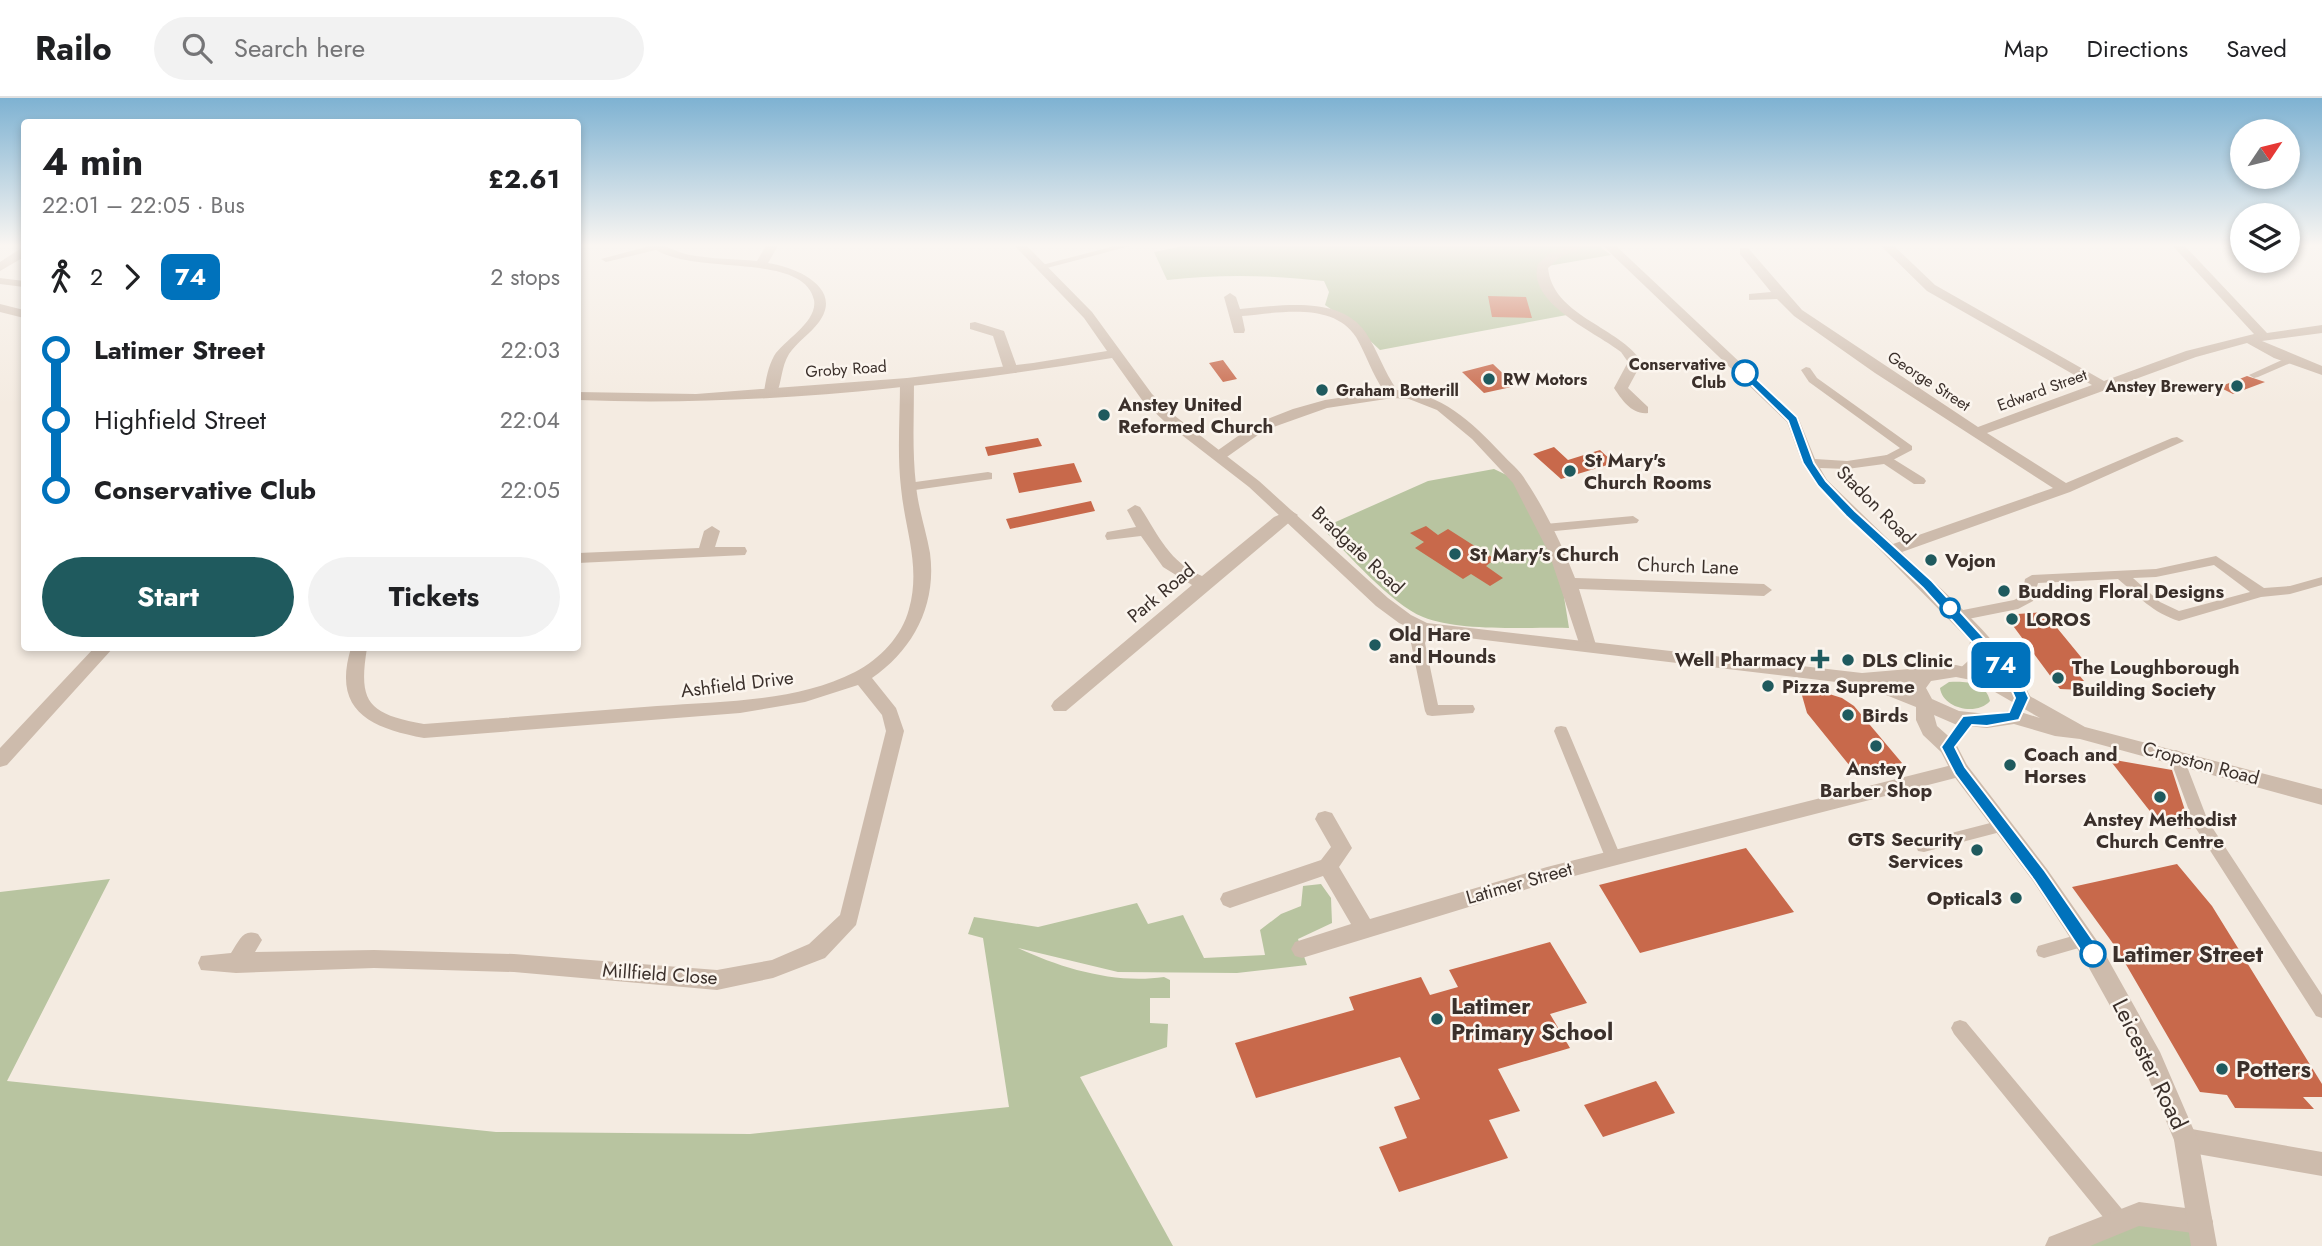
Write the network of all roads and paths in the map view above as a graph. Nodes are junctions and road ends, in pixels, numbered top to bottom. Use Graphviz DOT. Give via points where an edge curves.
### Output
graph roads {
  1 [pos="818,298"];
  2 [pos="1072,298"];
  3 [pos="1230,298"];
  4 [pos="1554,298"];
  5 [pos="1664,298"];
  6 [pos="1783,298"];
  7 [pos="1948,298"];
  8 [pos="2227,298"];
  9 [pos="0,308"];
  10 [pos="21,313"];
  11 [pos="1236,313"];
  12 [pos="975,326"];
  13 [pos="2322,329"];
  14 [pos="1239,330"];
  15 [pos="2264,337"];
  16 [pos="2248,339"];
  17 [pos="1116,353"];
  18 [pos="2291,359"];
  19 [pos="1011,370"];
  20 [pos="1807,370"];
  21 [pos="2322,371"];
  22 [pos="2254,375"];
  23 [pos="907,382"];
  24 [pos="2103,387"];
  25 [pos="771,392"];
  26 [pos="1393,394"];
  27 [pos="581,396"];
  28 [pos="1643,410"];
  29 [pos="1976,432"];
  30 [pos="2177,441"];
  31 [pos="1219,456"];
  32 [pos="1887,459"];
  33 [pos="1809,463"];
  34 [pos="988,477"];
  35 [pos="1919,481"];
  36 [pos="908,486"];
  37 [pos="2065,489"];
  38 [pos="1135,510"];
  39 [pos="1290,515"];
  40 [pos="1633,520"];
  41 [pos="1545,528"];
  42 [pos="1146,530"];
  43 [pos="712,531"];
  44 [pos="1113,536"];
  45 [pos="1891,550"];
  46 [pos="739,551"];
  47 [pos="705,553"];
  48 [pos="581,558"];
  49 [pos="2122,576"];
  50 [pos="2322,581"];
  51 [pos="1569,583"];
  52 [pos="1205,584"];
  53 [pos="1764,590"];
  54 [pos="2261,593"];
  55 [pos="1958,616"];
  56 [pos="1424,628"];
  57 [pos="1979,641"];
  58 [pos="1587,645"];
  59 [pos="101,651"];
  60 [pos="358,651"];
  61 [pos="1965,671"];
  62 [pos="1926,675"];
  63 [pos="861,677"];
  64 [pos="1862,679"];
  65 [pos="2022,698"];
  66 [pos="1923,703"];
  67 [pos="1060,706"];
  68 [pos="1468,709"];
  69 [pos="2014,717"];
  70 [pos="1968,720"];
  71 [pos="1560,731"];
  72 [pos="2080,732"];
  73 [pos="1948,747"];
  74 [pos="2176,757"];
  75 [pos="0,760"];
  76 [pos="1960,770"];
  77 [pos="2322,797"];
  78 [pos="1325,819"];
  79 [pos="2002,826"];
  80 [pos="1924,846"];
  81 [pos="1613,857"];
  82 [pos="1328,866"];
  83 [pos="1230,899"];
  84 [pos="1365,929"];
  85 [pos="251,940"];
  86 [pos="2083,940"];
  87 [pos="1302,949"];
  88 [pos="2044,951"];
  89 [pos="208,964"];
  90 [pos="236,964"];
  91 [pos="2322,1010"];
  92 [pos="1960,1028"];
  93 [pos="2186,1140"];
  94 [pos="2322,1164"];
  95 [pos="2119,1221"];
  96 [pos="2202,1234"];
  97 [pos="2058,1246"];
  1 -- 25 [label="street" via="818,314 783,351 774,368"];
  2 -- 17 [label="street, Bradgate Road"];
  3 -- 11 [label="street"];
  4 -- 28 [label="street" via="1630,352 1635,362 1621,388"];
  5 -- 33 [label="street, Stadon Road" via="1793,420"];
  6 -- 29 [label="street, George Street" via="1839,342"];
  7 -- 24 [label="street"];
  8 -- 15 [label="street"];
  9 -- 10 [label="street"];
  11 -- 14 [label="street"];
  11 -- 26 [label="street" via="1302,309 1342,318 1357,330"];
  12 -- 19 [label="street" via="999,334"];
  13 -- 15 [label="street, Edward Street"];
  15 -- 16 [label="street, Edward Street"];
  16 -- 18 [label="street"];
  16 -- 24 [label="street, Edward Street" via="2191,354"];
  17 -- 19 [label="street, Groby Road"];
  17 -- 31 [label="street, Bradgate Road" via="1147,397"];
  18 -- 21 [label="street"];
  18 -- 22 [label="lane"];
  19 -- 23 [label="street, Groby Road"];
  20 -- 32 [label="lane" via="1813,380 1908,448"];
  23 -- 25 [label="street, Groby Road"];
  23 -- 36 [label="street, Ashfield Drive"];
  24 -- 29 [label="street, Edward Street"];
  25 -- 27 [label="street, Groby Road" via="668,399"];
  26 -- 31 [label="street" via="1298,412 1260,427"];
  26 -- 41 [label="street" via="1424,399 1463,424 1519,481"];
  29 -- 37 [label="street, George Street"];
  30 -- 37 [label="street"];
  31 -- 39 [label="street, Bradgate Road"];
  32 -- 33 [label="street"];
  32 -- 35 [label="street"];
  33 -- 45 [label="street, Stadon Road" via="1850,514"];
  34 -- 36 [label="lane"];
  36 -- 63 [label="street, Ashfield Drive" via="923,573 917,609 898,649"];
  37 -- 45 [label="street"];
  38 -- 42 [label="street"];
  39 -- 52 [label="street, Park Road"];
  39 -- 56 [label="street, Bradgate Road" via="1382,602"];
  40 -- 41 [label="lane"];
  41 -- 51 [label="street"];
  42 -- 44 [label="street"];
  42 -- 52 [label="street" via="1171,569"];
  43 -- 47 [label="street"];
  45 -- 55 [label="street, Stadon Road"];
  46 -- 47 [label="street"];
  47 -- 48 [label="street"];
  49 -- 54 [label="lane" via="2216,559"];
  49 -- 54 [label="lane" via="2155,607 2179,616"];
  49 -- 55 [label="lane" via="2032,579 2028,598 2018,604"];
  50 -- 54 [label="lane"];
  51 -- 53 [label="street, Church Lane"];
  51 -- 58 [label="street"];
  52 -- 67 [label="street, Park Road"];
  55 -- 57 [label="street, Stadon Road"];
  56 -- 58 [label="street, Bradgate Road"];
  56 -- 68 [label="lane" via="1418,643 1432,711"];
  57 -- 61 [label="street" via="1976,664"];
  57 -- 65 [label="street, Stadon Road" via="2014,680"];
  58 -- 64 [label="street, Bradgate Road"];
  59 -- 75 [label="street"];
  60 -- 63 [label="street, Ashfield Drive" via="351,669 354,689 364,707 379,720 424,731 753,705 820,694"];
  61 -- 62 [label="street, Bradgate Road"];
  61 -- 65 [label="street, Cropston Road"];
  62 -- 64 [label="street, Bradgate Road"];
  62 -- 66 [label="street" via="1917,688"];
  63 -- 90 [label="street, Millfield Close" via="890,713 895,731 849,919 817,951 773,969 717,980 514,963 374,959"];
  64 -- 66 [label="street, Bradgate Road"];
  65 -- 69 [label="street"];
  65 -- 72 [label="street, Cropston Road"];
  66 -- 70 [label="street, Bradgate Road"];
  66 -- 73 [label="street, Leicester Road" via="1929,730"];
  69 -- 70 [label="street"];
  69 -- 72 [label="street, Cropston Road"];
  70 -- 73 [label="street"];
  71 -- 81 [label="lane"];
  72 -- 74 [label="street, Cropston Road"];
  73 -- 76 [label="street, Leicester Road"];
  74 -- 77 [label="street, Cropston Road"];
  74 -- 91 [label="lane" via="2201,823"];
  76 -- 79 [label="street, Leicester Road"];
  76 -- 81 [label="street, Latimer Street"];
  78 -- 82 [label="street" via="1342,848"];
  79 -- 80 [label="lane"];
  79 -- 86 [label="street, Leicester Road"];
  81 -- 84 [label="street, Latimer Street"];
  82 -- 83 [label="street"];
  82 -- 84 [label="street"];
  84 -- 87 [label="street, Latimer Street"];
  85 -- 90 [label="street"];
  86 -- 88 [label="lane"];
  86 -- 93 [label="street, Leicester Road" via="2152,1059"];
  89 -- 90 [label="street, Millfield Close"];
  92 -- 95 [label="lane"];
  93 -- 94 [label="street"];
  93 -- 96 [label="street, Leicester Road"];
  95 -- 96 [label="street, Leicester Road" via="2139,1214"];
  95 -- 97 [label="street, Leicester Road"];
}
